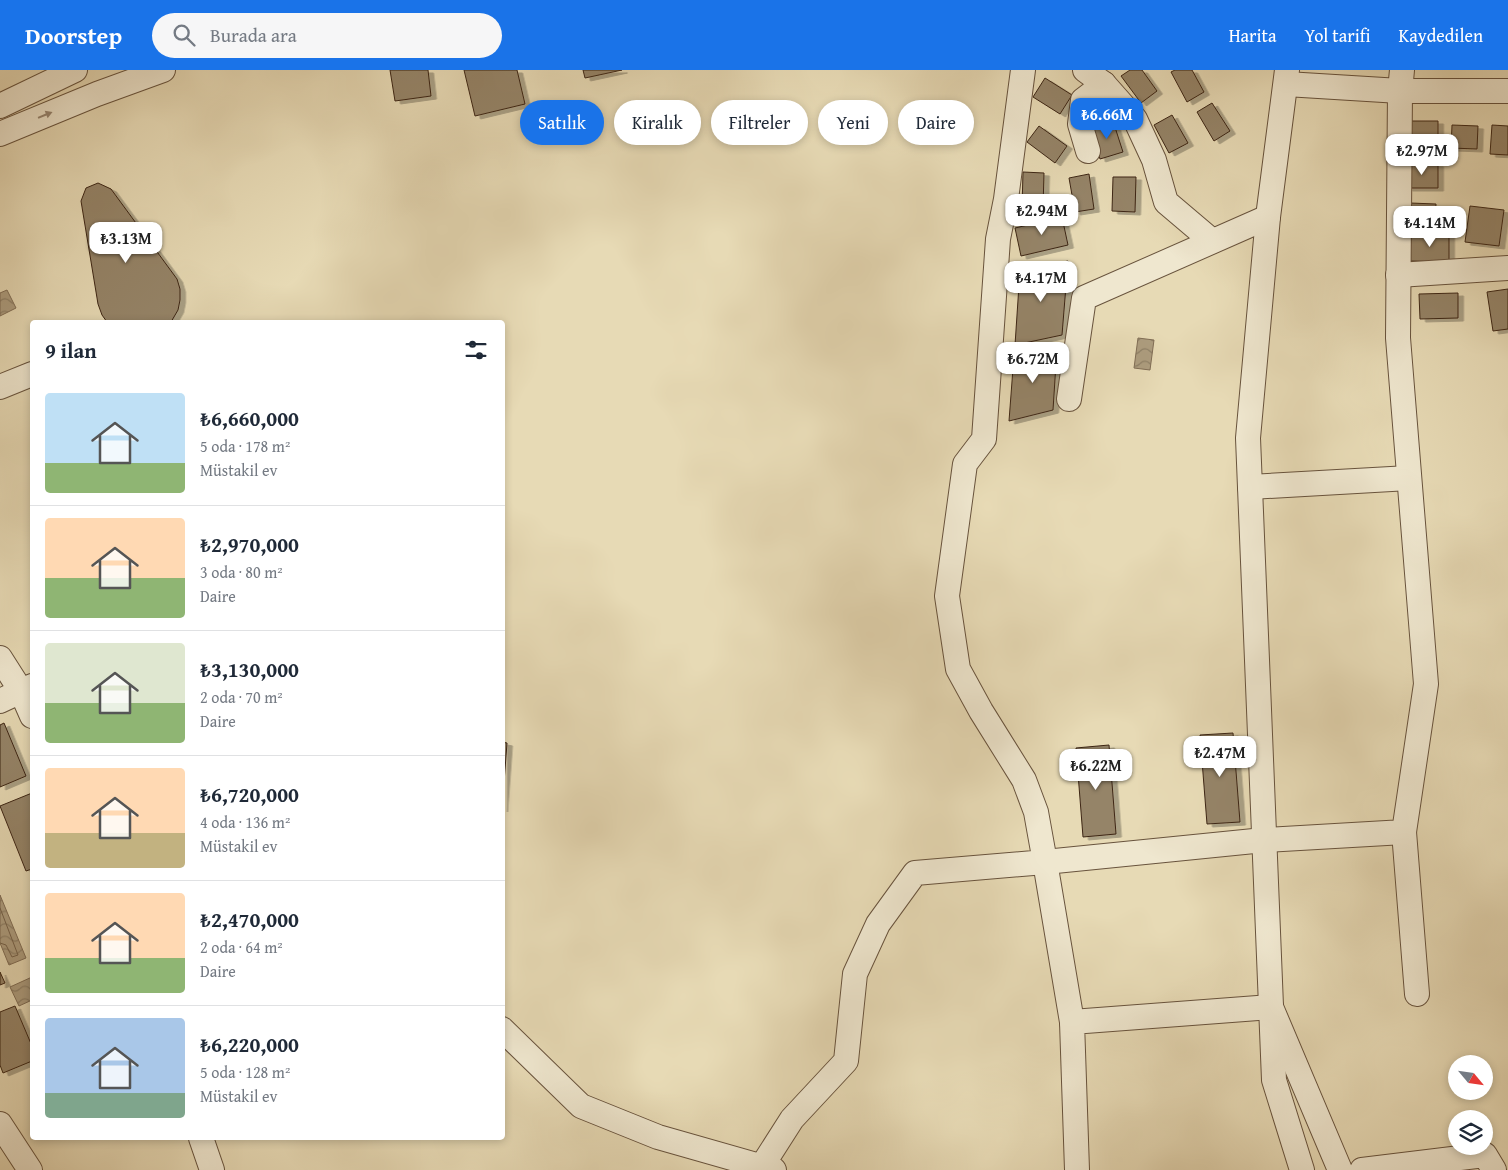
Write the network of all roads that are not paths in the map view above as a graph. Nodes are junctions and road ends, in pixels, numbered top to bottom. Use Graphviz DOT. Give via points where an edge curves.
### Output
graph roads {
  1 [pos="75,70"];
  2 [pos="163,70"];
  3 [pos="1023,70"];
  4 [pos="1095,77"];
  5 [pos="1286,77"];
  6 [pos="1401,80"];
  7 [pos="1508,92"];
  8 [pos="0,106"];
  9 [pos="0,134"];
  10 [pos="1088,151"];
  11 [pos="1268,217"];
  12 [pos="1212,241"];
  13 [pos="1508,268"];
  14 [pos="1398,274"];
  15 [pos="30,375"];
  16 [pos="0,387"];
  17 [pos="1069,399"];
  18 [pos="1409,478"];
  19 [pos="1250,487"];
  20 [pos="0,658"];
  21 [pos="18,693"];
  22 [pos="30,713"];
  23 [pos="1404,832"];
  24 [pos="1264,840"];
  25 [pos="1046,862"];
  26 [pos="1416,994"];
  27 [pos="1271,1007"];
  28 [pos="1072,1022"];
  29 [pos="505,1031"];
  30 [pos="0,1124"];
  31 [pos="202,1140"];
  32 [pos="768,1168"];
  33 [pos="30,1170"];
  34 [pos="212,1170"];
  35 [pos="1078,1170"];
  36 [pos="1302,1170"];
  37 [pos="1340,1170"];
  38 [pos="1362,1170"];
  39 [pos="1494,1170"];
  1 -- 8 [label="street"];
  9 -- 2 [label="street, one-way"];
  3 -- 25 [label="street" via="998,239 984,439 965,464 947,596 958,669 1024,780 1036,812"];
  4 -- 10 [label="street" via="1083,100 1080,124"];
  4 -- 12 [label="street" via="1135,119 1154,160 1166,202"];
  5 -- 6 [label="street"];
  5 -- 11 [label="street"];
  6 -- 7 [label="street"];
  6 -- 14 [label="street"];
  11 -- 12 [label="street"];
  11 -- 19 [label="street" via="1248,438"];
  12 -- 17 [label="street" via="1084,298"];
  13 -- 14 [label="street"];
  14 -- 18 [label="street" via="1398,338"];
  15 -- 16 [label="street"];
  18 -- 19 [label="street"];
  18 -- 23 [label="street" via="1426,684"];
  19 -- 24 [label="street"];
  20 -- 21 [label="street"];
  21 -- 22 [label="street"];
  23 -- 24 [label="street"];
  23 -- 26 [label="street"];
  24 -- 25 [label="street"];
  24 -- 27 [label="street"];
  25 -- 28 [label="street"];
  25 -- 32 [label="street" via="915,873 878,924 856,974 846,1061 792,1119"];
  27 -- 28 [label="street"];
  27 -- 36 [label="street" via="1274,1080"];
  27 -- 37 [label="street"];
  28 -- 35 [label="street"];
  29 -- 32 [label="street" via="581,1106 658,1137"];
  30 -- 33 [label="street"];
  31 -- 34 [label="street"];
  38 -- 39 [label="street" via="1485,1155"];
}
